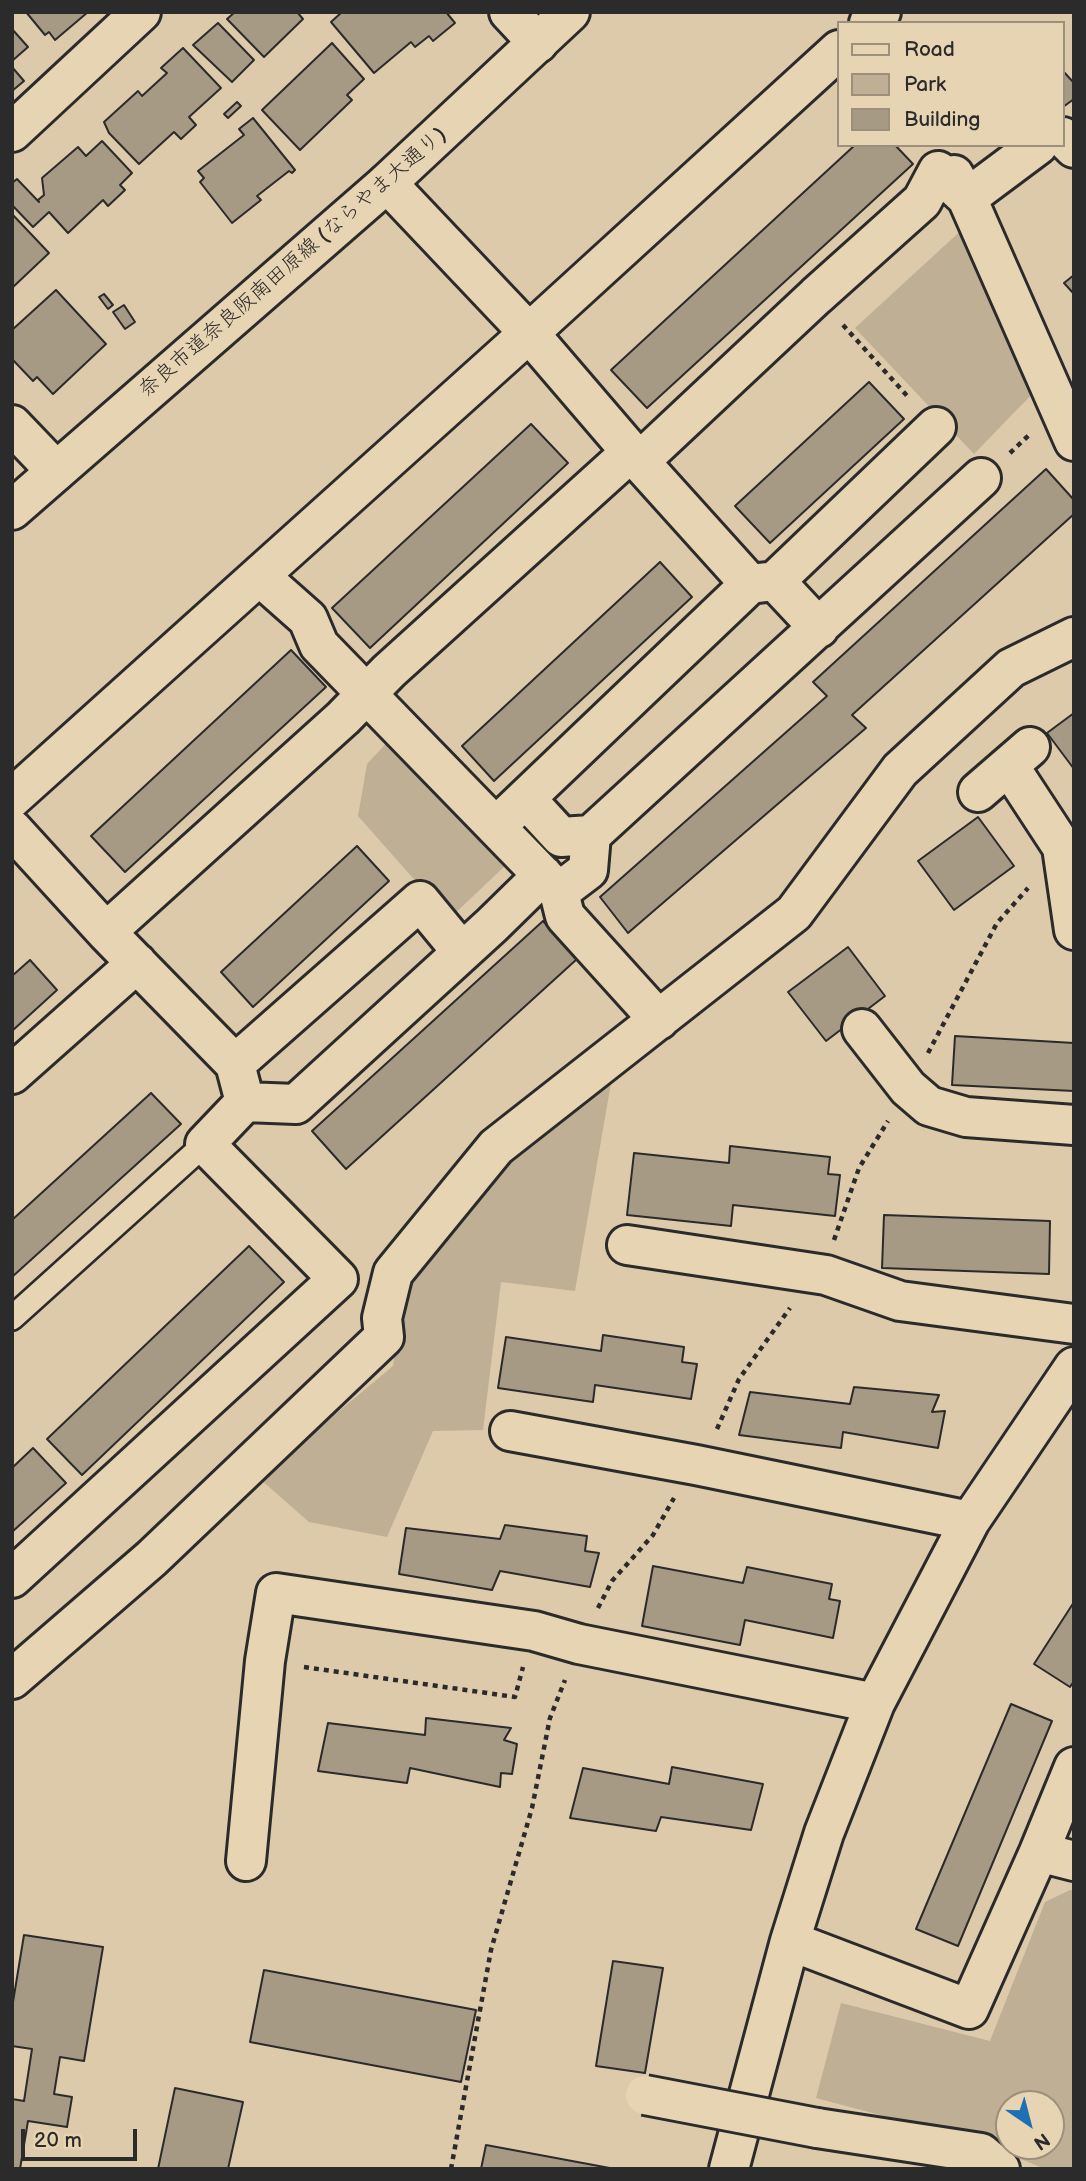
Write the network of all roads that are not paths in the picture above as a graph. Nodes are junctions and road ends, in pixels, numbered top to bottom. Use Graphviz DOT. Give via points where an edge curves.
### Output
graph roads {
  1 [pos="141,12"];
  2 [pos="509,12"];
  3 [pos="570,12"];
  4 [pos="538,43"];
  5 [pos="838,51"];
  6 [pos="12,132"];
  7 [pos="939,147"];
  8 [pos="1035,147"];
  9 [pos="387,183"];
  10 [pos="967,198"];
  11 [pos="529,333"];
  12 [pos="12,425"];
  13 [pos="1066,425"];
  14 [pos="936,427"];
  15 [pos="636,456"];
  16 [pos="56,471"];
  17 [pos="981,478"];
  18 [pos="12,510"];
  19 [pos="261,574"];
  20 [pos="763,583"];
  21 [pos="819,628"];
  22 [pos="1074,637"];
  23 [pos="368,695"];
  24 [pos="978,792"];
  25 [pos="12,798"];
  26 [pos="526,799"];
  27 [pos="496,826"];
  28 [pos="12,829"];
  29 [pos="591,835"];
  30 [pos="551,883"];
  31 [pos="1074,930"];
  32 [pos="106,932"];
  33 [pos="463,952"];
  34 [pos="137,963"];
  35 [pos="659,1020"];
  36 [pos="862,1029"];
  37 [pos="236,1064"];
  38 [pos="12,1074"];
  39 [pos="245,1102"];
  40 [pos="1074,1125"];
  41 [pos="205,1143"];
  42 [pos="627,1245"];
  43 [pos="12,1318"];
  44 [pos="1074,1324"];
  45 [pos="1074,1367"];
  46 [pos="510,1431"];
  47 [pos="970,1521"];
  48 [pos="12,1578"];
  49 [pos="12,1679"];
  50 [pos="875,1703"];
  51 [pos="1074,1767"];
  52 [pos="1056,1856"];
  53 [pos="246,1861"];
  54 [pos="790,1941"];
  55 [pos="646,2095"];
  56 [pos="729,2169"];
  57 [pos="1000,2169"];
  1 -- 6 [label="street"];
  2 -- 4 [label="street"];
  3 -- 4 [label="street, 奈良市道奈良阪南田原線 (ならやま大通り)"];
  4 -- 9 [label="street, 奈良市道奈良阪南田原線 (ならやま大通り)"];
  5 -- 11 [label="street"];
  7 -- 10 [label="street"];
  8 -- 10 [label="street"];
  9 -- 11 [label="street"];
  9 -- 16 [label="street, 奈良市道奈良阪南田原線 (ならやま大通り)"];
  10 -- 13 [label="street"];
  10 -- 15 [label="street" via="937,171 922,201"];
  11 -- 15 [label="street"];
  11 -- 19 [label="street"];
  12 -- 16 [label="street"];
  14 -- 20 [label="street"];
  15 -- 20 [label="street"];
  15 -- 23 [label="street" via="389,671"];
  16 -- 18 [label="street, 奈良市道奈良阪南田原線 (ならやま大通り)"];
  17 -- 21 [label="street"];
  19 -- 23 [label="street" via="308,619 319,645"];
  19 -- 25 [label="street"];
  20 -- 21 [label="street"];
  20 -- 26 [label="street"];
  21 -- 29 [label="street"];
  22 -- 35 [label="street" via="1011,668 900,769 794,913"];
  23 -- 27 [label="street"];
  23 -- 32 [label="street"];
  24 -- 31 [label="street" via="1020,756 1062,847"];
  26 -- 27 [label="street"];
  26 -- 29 [label="street" via="561,836"];
  27 -- 30 [label="street"];
  28 -- 32 [label="street"];
  29 -- 30 [label="street" via="588,870"];
  30 -- 33 [label="street"];
  30 -- 35 [label="street" via="565,916"];
  32 -- 34 [label="street"];
  33 -- 37 [label="street" via="420,901"];
  33 -- 39 [label="street" via="296,1104"];
  34 -- 37 [label="street"];
  34 -- 38 [label="street"];
  35 -- 49 [label="street" via="495,1147 393,1273 382,1318 384,1338 152,1558"];
  36 -- 40 [label="street" via="908,1088 929,1106 966,1117"];
  37 -- 39 [label="street"];
  39 -- 41 [label="street"];
  41 -- 43 [label="lane"];
  41 -- 48 [label="street" via="338,1279"];
  42 -- 44 [label="street" via="825,1275 900,1301"];
  45 -- 47 [label="street"];
  46 -- 47 [label="street"];
  47 -- 50 [label="street"];
  50 -- 53 [label="street" via="534,1631 276,1593"];
  50 -- 54 [label="street" via="824,1833"];
  51 -- 52 [label="street"];
  52 -- 54 [label="street" via="969,2009"];
  54 -- 56 [label="street"];
  55 -- 57 [label="street, bridge" via="981,2153"];
}
